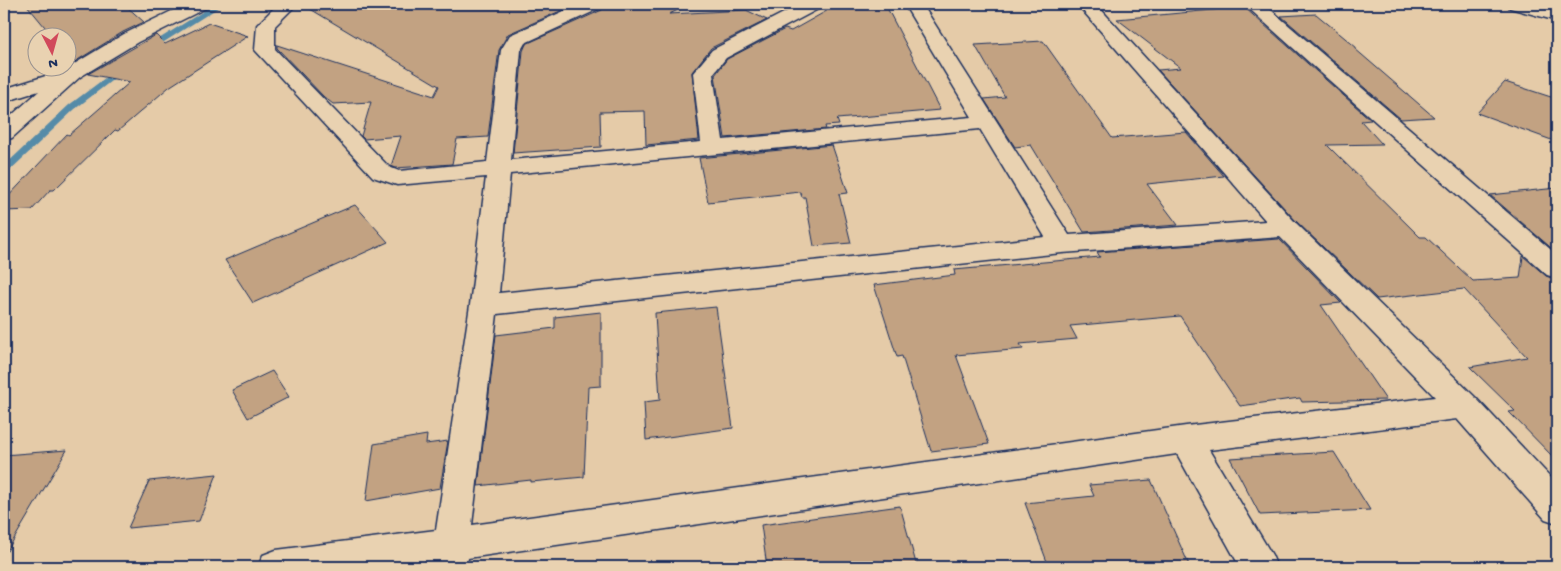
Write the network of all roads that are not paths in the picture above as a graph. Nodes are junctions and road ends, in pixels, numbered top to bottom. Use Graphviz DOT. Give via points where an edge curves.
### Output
graph roads {
  1 [pos="200,4"];
  2 [pos="288,4"];
  3 [pos="595,4"];
  4 [pos="814,4"];
  5 [pos="913,4"];
  6 [pos="1086,4"];
  7 [pos="1253,4"];
  8 [pos="1516,4"];
  9 [pos="1557,15"];
  10 [pos="78,70"];
  11 [pos="58,78"];
  12 [pos="67,78"];
  13 [pos="4,96"];
  14 [pos="985,122"];
  15 [pos="4,133"];
  16 [pos="713,147"];
  17 [pos="498,170"];
  18 [pos="1286,228"];
  19 [pos="1062,244"];
  20 [pos="1557,269"];
  21 [pos="484,305"];
  22 [pos="1464,406"];
  23 [pos="1186,439"];
  24 [pos="1557,508"];
  25 [pos="451,556"];
  26 [pos="276,567"];
  27 [pos="1259,567"];
  1 -- 10 [label="street" via="131,38"];
  2 -- 17 [label="street" via="266,25 265,50 381,172 397,178"];
  3 -- 17 [label="street" via="517,38 511,50"];
  4 -- 16 [label="street" via="720,54 703,73"];
  5 -- 14 [label="street"];
  6 -- 18 [label="street"];
  7 -- 20 [label="street"];
  8 -- 9 [label="street"];
  11 -- 13 [label="street"];
  12 -- 15 [label="street"];
  14 -- 16 [label="street"];
  14 -- 19 [label="street"];
  16 -- 17 [label="street"];
  17 -- 21 [label="street"];
  18 -- 19 [label="street"];
  18 -- 22 [label="street"];
  19 -- 21 [label="street"];
  21 -- 25 [label="street"];
  22 -- 23 [label="street"];
  22 -- 24 [label="street"];
  23 -- 25 [label="street"];
  23 -- 27 [label="street"];
  25 -- 26 [label="street"];
}
